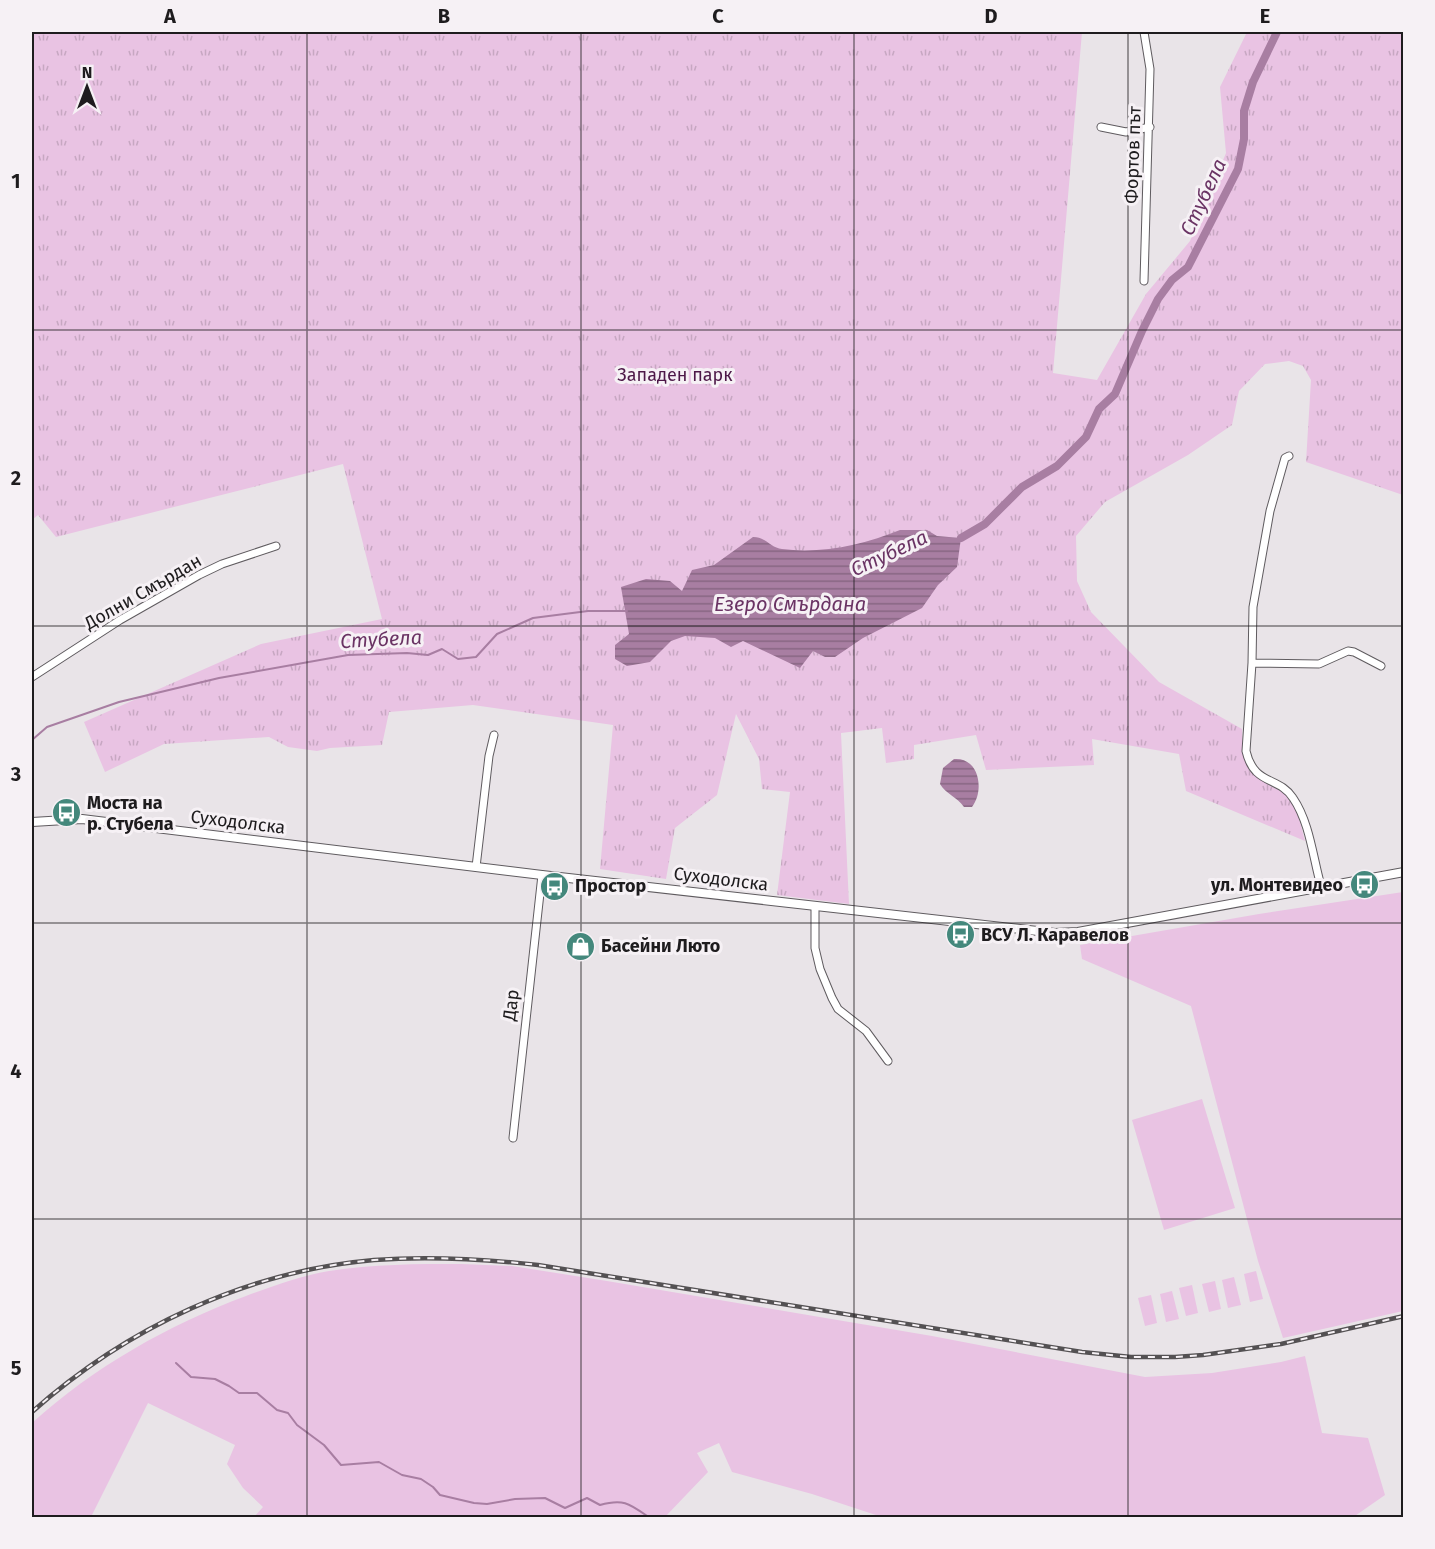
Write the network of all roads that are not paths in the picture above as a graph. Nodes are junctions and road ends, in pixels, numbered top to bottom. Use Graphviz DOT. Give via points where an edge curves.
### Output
graph roads {
  1 [pos="1144,32"];
  2 [pos="1101,127"];
  3 [pos="1150,127"];
  4 [pos="1144,281"];
  5 [pos="1289,456"];
  6 [pos="276,546"];
  7 [pos="1252,663"];
  8 [pos="1381,666"];
  9 [pos="32,677"];
  10 [pos="494,735"];
  11 [pos="32,822"];
  12 [pos="476,867"];
  13 [pos="1404,872"];
  14 [pos="542,875"];
  15 [pos="1321,886"];
  16 [pos="815,907"];
  17 [pos="888,1061"];
  18 [pos="513,1137"];
  1 -- 3 [label="street, Фортов път" via="1150,69"];
  2 -- 3 [label="street" via="1126,132"];
  3 -- 4 [label="street, Фортов път"];
  5 -- 7 [label="street" via="1285,458 1270,512 1258,574"];
  6 -- 9 [label="street, Долни Смърдан" via="199,575"];
  7 -- 8 [label="street" via="1319,664 1348,651"];
  7 -- 15 [label="street" via="1246,736 1248,762 1257,774 1293,798 1303,817"];
  10 -- 12 [label="street"];
  11 -- 12 [label="street, Суходолска" via="82,819"];
  12 -- 14 [label="street, Суходолска"];
  13 -- 15 [label="street, Суходолска"];
  14 -- 16 [label="street, Суходолска"];
  14 -- 18 [label="street, Дар"];
  15 -- 16 [label="street, Суходолска" via="1078,932 1055,933"];
  16 -- 17 [label="street" via="815,948 832,998 838,1009 866,1030"];
}
